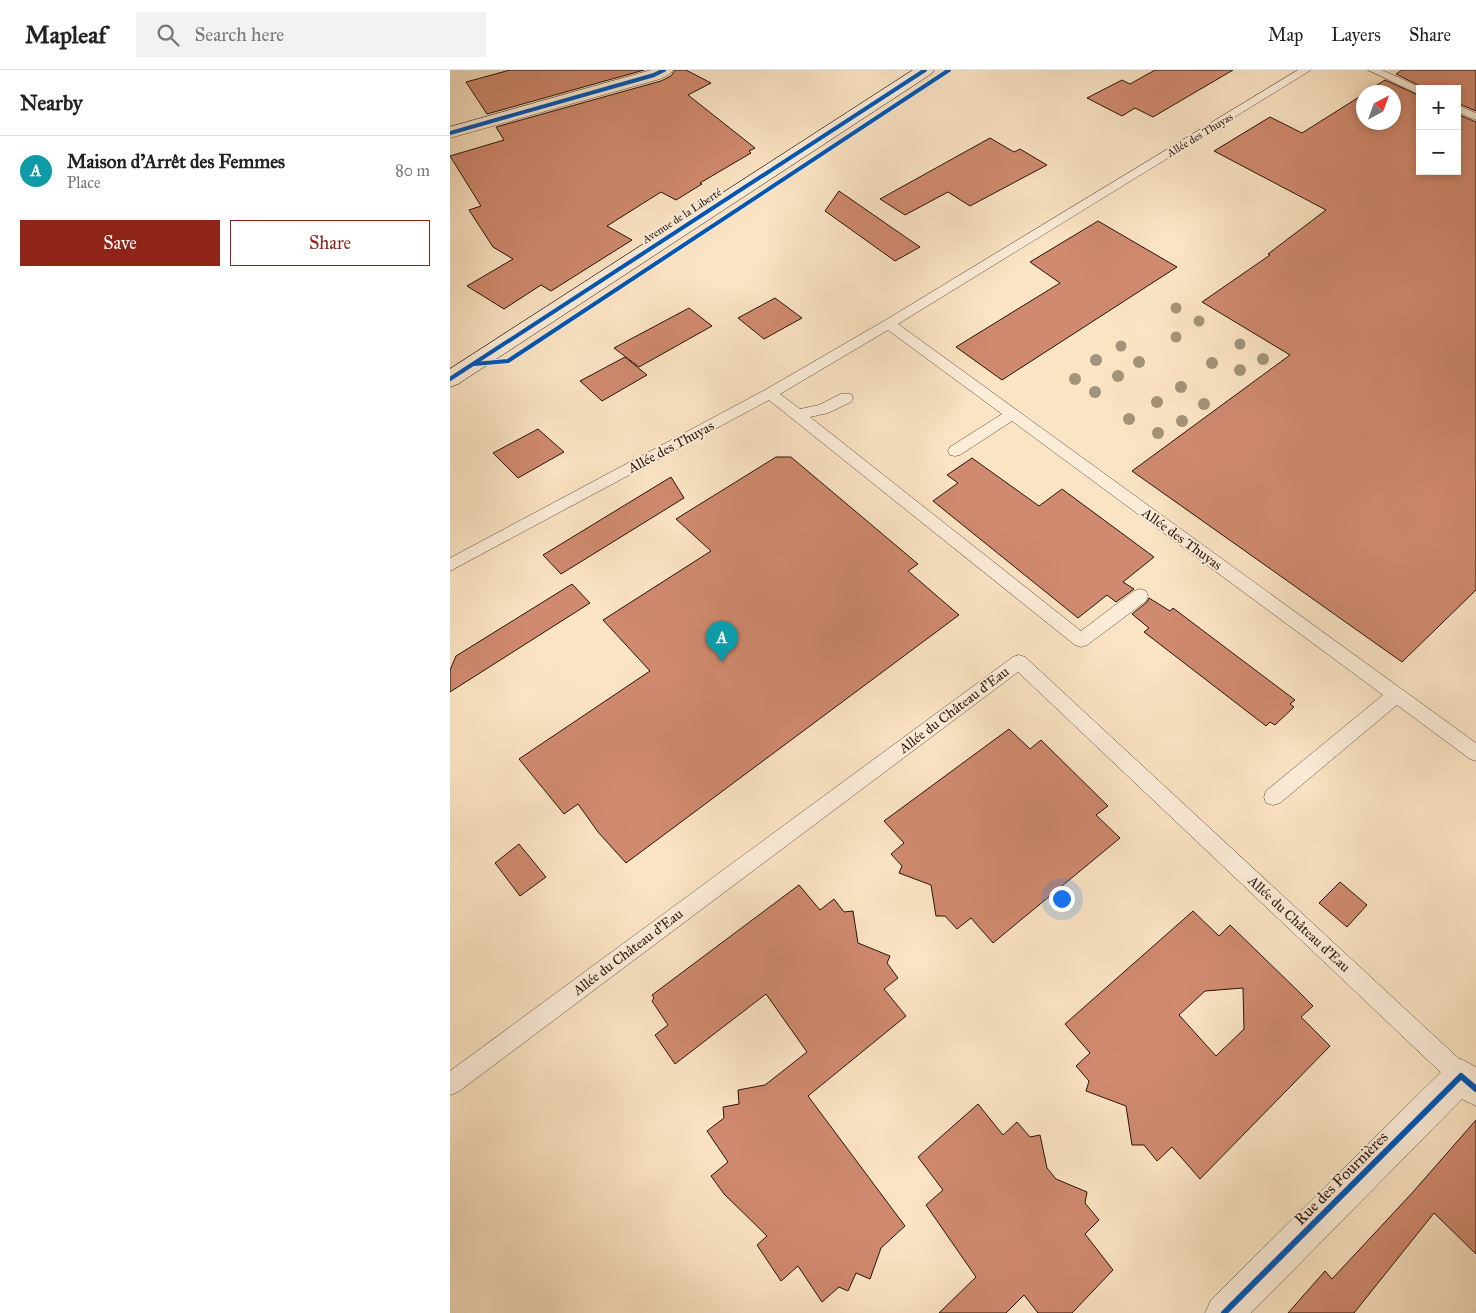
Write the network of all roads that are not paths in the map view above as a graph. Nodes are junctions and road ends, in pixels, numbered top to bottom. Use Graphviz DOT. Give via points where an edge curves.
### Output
graph roads {
  1 [pos="664,70"];
  2 [pos="925,70"];
  3 [pos="1306,70"];
  4 [pos="1372,70"];
  5 [pos="1416,89"];
  6 [pos="1461,110"];
  7 [pos="1476,117"];
  8 [pos="450,133"];
  9 [pos="889,324"];
  10 [pos="450,379"];
  11 [pos="770,394"];
  12 [pos="846,398"];
  13 [pos="1012,414"];
  14 [pos="797,415"];
  15 [pos="955,451"];
  16 [pos="450,565"];
  17 [pos="1140,596"];
  18 [pos="1396,695"];
  19 [pos="1476,753"];
  20 [pos="1274,797"];
  21 [pos="1469,1082"];
  22 [pos="450,1084"];
  23 [pos="1224,1313"];
  1 -- 8 [label="main road" via="654,76"];
  2 -- 10 [label="main road, Avenue de la Liberté"];
  3 -- 9 [label="lane, Allée des Thuyas"];
  4 -- 5 [label="lane"];
  6 -- 7 [label="lane"];
  9 -- 11 [label="lane, Allée des Thuyas"];
  9 -- 13 [label="lane, Allée des Thuyas"];
  11 -- 14 [label="lane"];
  11 -- 16 [label="lane, Allée des Thuyas"];
  12 -- 14 [label="lane" via="823,409"];
  13 -- 15 [label="lane"];
  13 -- 18 [label="lane, Allée des Thuyas"];
  14 -- 17 [label="lane" via="1082,640"];
  18 -- 19 [label="lane, Allée des Thuyas"];
  18 -- 20 [label="lane"];
  21 -- 22 [label="lane, Allée du Château d'Eau" via="1019,662"];
  21 -- 23 [label="main road, Rue des Fournières"];
}
